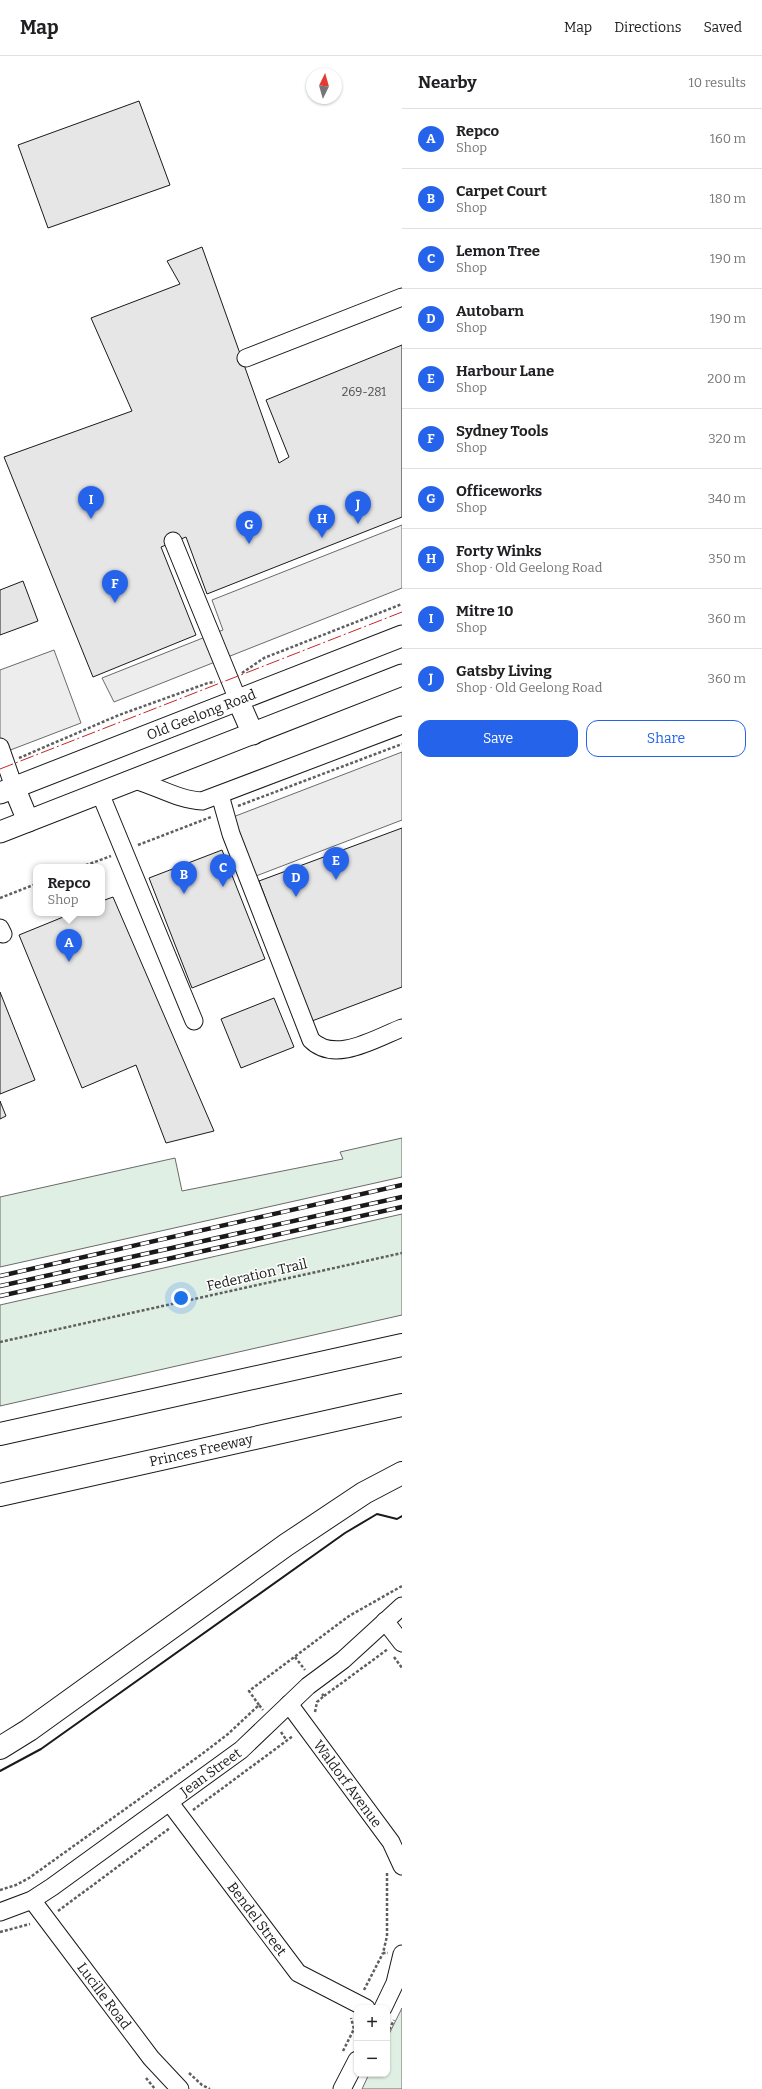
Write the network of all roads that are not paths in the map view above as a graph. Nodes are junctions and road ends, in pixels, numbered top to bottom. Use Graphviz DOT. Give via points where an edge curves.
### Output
graph roads {
  1 [pos="402,297"];
  2 [pos="246,358"];
  3 [pos="173,542"];
  4 [pos="402,636"];
  5 [pos="402,675"];
  6 [pos="238,700"];
  7 [pos="402,725"];
  8 [pos="253,734"];
  9 [pos="0,747"];
  10 [pos="134,780"];
  11 [pos="7,790"];
  12 [pos="100,793"];
  13 [pos="220,795"];
  14 [pos="28,821"];
  15 [pos="0,832"];
  16 [pos="194,1021"];
  17 [pos="402,1028"];
  18 [pos="402,1345"];
  19 [pos="402,1405"];
  20 [pos="103,1410"];
  21 [pos="0,1428"];
  22 [pos="0,1434"];
  23 [pos="402,1473"];
  24 [pos="0,1495"];
  25 [pos="402,1606"];
  26 [pos="385,1621"];
  27 [pos="401,1641"];
  28 [pos="289,1704"];
  29 [pos="0,1748"];
  30 [pos="170,1803"];
  31 [pos="402,1866"];
  32 [pos="32,1900"];
  33 [pos="0,1912"];
  34 [pos="400,1960"];
  35 [pos="360,2005"];
  36 [pos="384,2005"];
  37 [pos="354,2066"];
  38 [pos="180,2089"];
  39 [pos="342,2089"];
  1 -- 2 [label="street"];
  3 -- 6 [label="street"];
  4 -- 6 [label="main road, Old Geelong Road"];
  5 -- 8 [label="main road"];
  6 -- 8 [label="main road"];
  6 -- 11 [label="main road, Old Geelong Road"];
  7 -- 13 [label="street"];
  8 -- 10 [label="main road"];
  9 -- 11 [label="street" via="6,764"];
  10 -- 12 [label="main road"];
  10 -- 13 [label="street" via="190,800 202,801"];
  11 -- 14 [label="main road"];
  12 -- 14 [label="main road"];
  12 -- 16 [label="street"];
  13 -- 17 [label="street" via="231,834 311,1040 319,1048 342,1050"];
  14 -- 15 [label="main road"];
  18 -- 20 [label="highway"];
  19 -- 24 [label="highway, Princes Freeway"];
  20 -- 21 [label="highway"];
  20 -- 22 [label="highway"];
  23 -- 29 [label="highway" via="364,1493 286,1545 29,1730"];
  25 -- 26 [label="street, Jean Street"];
  26 -- 27 [label="street"];
  26 -- 28 [label="street, Jean Street" via="354,1651"];
  28 -- 30 [label="street, Jean Street" via="241,1750"];
  28 -- 31 [label="street, Waldorf Avenue" via="392,1842"];
  30 -- 32 [label="street, Jean Street"];
  30 -- 35 [label="street, Bendel Street" via="298,1972"];
  32 -- 33 [label="street, Jean Street"];
  32 -- 38 [label="street, Lucille Road" via="151,2058"];
  34 -- 36 [label="street"];
  37 -- 39 [label="street"];
}
